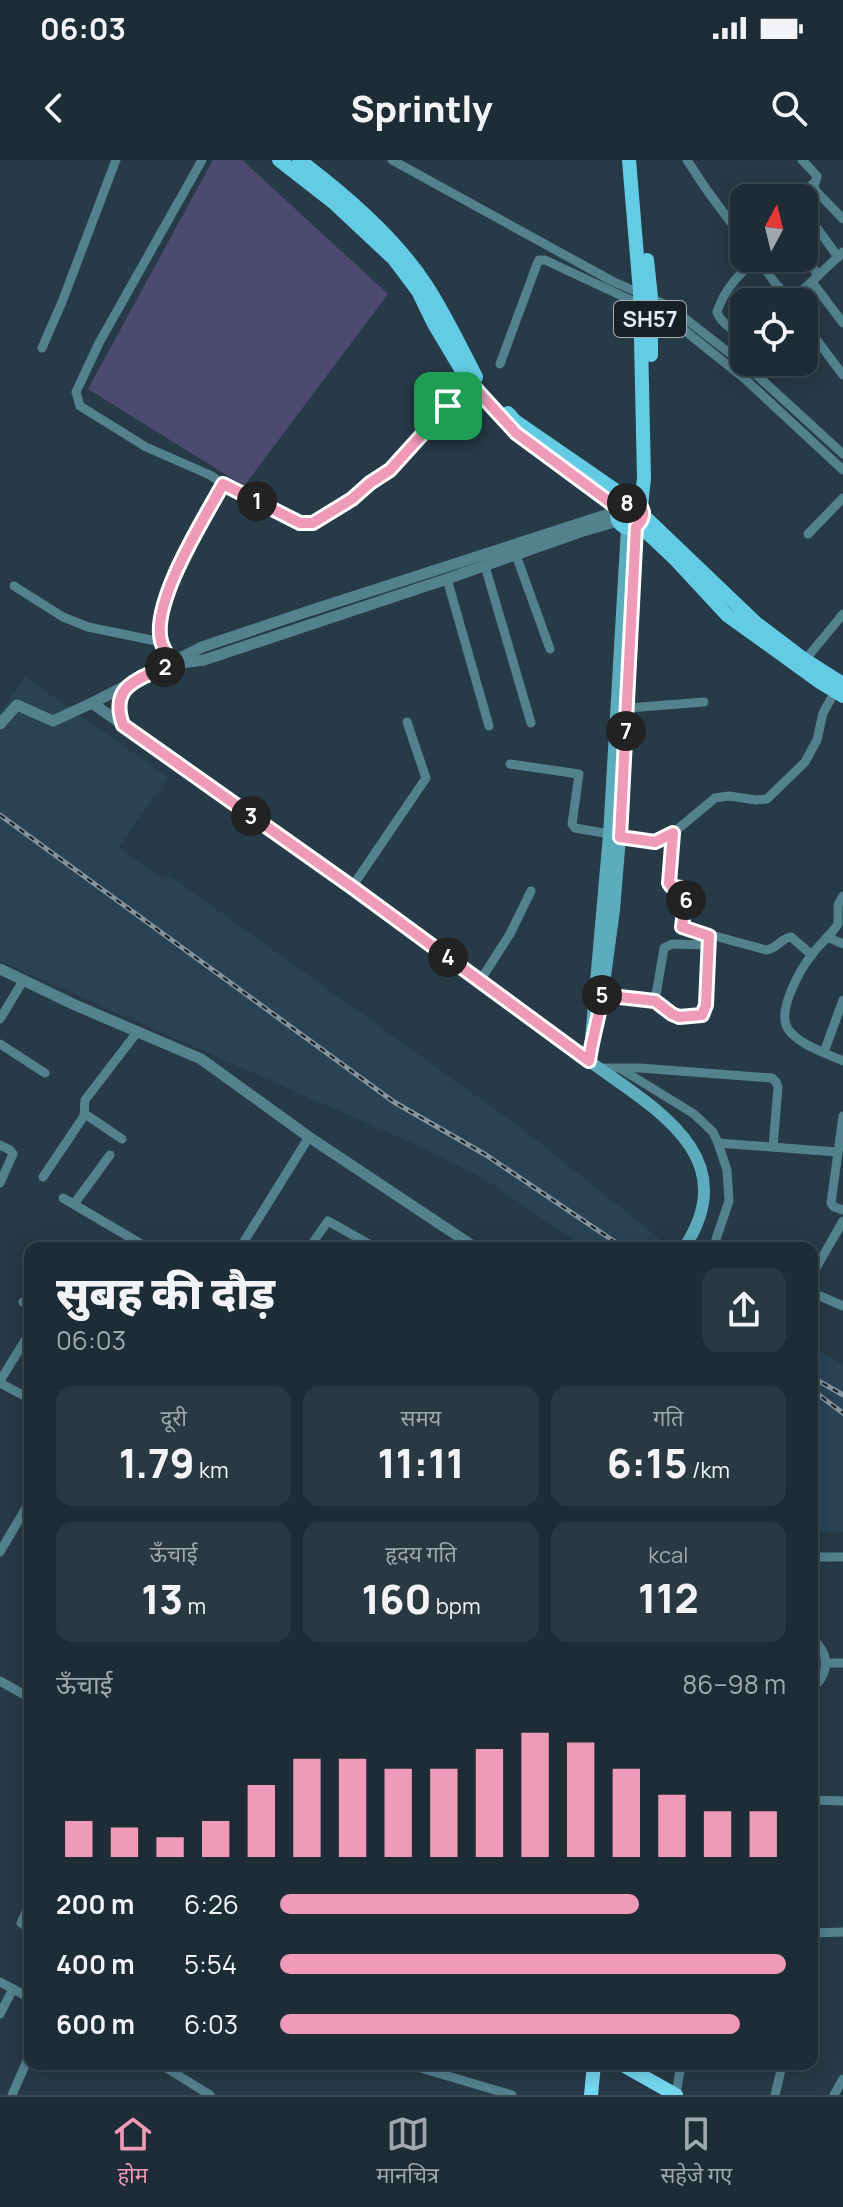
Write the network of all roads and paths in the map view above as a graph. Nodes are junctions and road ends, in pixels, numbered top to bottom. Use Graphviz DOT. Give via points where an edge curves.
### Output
graph roads {
  1 [pos="116,160"];
  2 [pos="202,160"];
  3 [pos="279,160"];
  4 [pos="299,160"];
  5 [pos="392,160"];
  6 [pos="629,160"];
  7 [pos="638,160"];
  8 [pos="687,160"];
  9 [pos="802,160"];
  10 [pos="817,180"];
  11 [pos="813,184"];
  12 [pos="337,198"];
  13 [pos="843,219"];
  14 [pos="730,221"];
  15 [pos="818,227"];
  16 [pos="840,254"];
  17 [pos="742,272"];
  18 [pos="768,272"];
  19 [pos="812,272"];
  20 [pos="815,279"];
  21 [pos="779,287"];
  22 [pos="805,288"];
  23 [pos="645,300"];
  24 [pos="843,323"];
  25 [pos="730,328"];
  26 [pos="818,342"];
  27 [pos="42,348"];
  28 [pos="500,364"];
  29 [pos="843,375"];
  30 [pos="472,382"];
  31 [pos="821,441"];
  32 [pos="843,454"];
  33 [pos="843,470"];
  34 [pos="223,484"];
  35 [pos="843,498"];
  36 [pos="630,516"];
  37 [pos="808,534"];
  38 [pos="516,555"];
  39 [pos="485,566"];
  40 [pos="447,579"];
  41 [pos="14,586"];
  42 [pos="843,614"];
  43 [pos="161,642"];
  44 [pos="550,649"];
  45 [pos="805,660"];
  46 [pos="172,664"];
  47 [pos="126,686"];
  48 [pos="841,687"];
  49 [pos="704,702"];
  50 [pos="92,703"];
  51 [pos="628,708"];
  52 [pos="407,722"];
  53 [pos="531,723"];
  54 [pos="0,724"];
  55 [pos="123,725"];
  56 [pos="489,726"];
  57 [pos="510,764"];
  58 [pos="673,833"];
  59 [pos="615,836"];
  60 [pos="352,887"];
  61 [pos="531,891"];
  62 [pos="843,896"];
  63 [pos="827,937"];
  64 [pos="709,940"];
  65 [pos="843,944"];
  66 [pos="812,955"];
  67 [pos="0,969"];
  68 [pos="23,981"];
  69 [pos="480,981"];
  70 [pos="602,995"];
  71 [pos="843,1000"];
  72 [pos="655,1001"];
  73 [pos="0,1019"];
  74 [pos="138,1031"];
  75 [pos="592,1033"];
  76 [pos="0,1044"];
  77 [pos="824,1052"];
  78 [pos="843,1061"];
  79 [pos="604,1068"];
  80 [pos="45,1073"];
  81 [pos="85,1114"];
  82 [pos="843,1116"];
  83 [pos="309,1137"];
  84 [pos="122,1139"];
  85 [pos="718,1143"];
  86 [pos="0,1145"];
  87 [pos="773,1147"];
  88 [pos="837,1152"];
  89 [pos="110,1155"];
  90 [pos="43,1177"];
  91 [pos="0,1183"];
  92 [pos="63,1198"];
  93 [pos="74,1204"];
  94 [pos="843,1210"];
  95 [pos="843,1221"];
  96 [pos="138,1242"];
  97 [pos="244,1242"];
  98 [pos="313,1242"];
  99 [pos="365,1242"];
  100 [pos="467,1242"];
  101 [pos="688,1242"];
  102 [pos="715,1242"];
  103 [pos="818,1265"];
  104 [pos="818,1296"];
  105 [pos="843,1306"];
  106 [pos="24,1342"];
  107 [pos="0,1382"];
  108 [pos="24,1396"];
  109 [pos="24,1511"];
  110 [pos="0,1552"];
  111 [pos="818,1557"];
  112 [pos="843,1557"];
  113 [pos="818,1644"];
  114 [pos="826,1663"];
  115 [pos="843,1663"];
  116 [pos="0,1681"];
  117 [pos="818,1683"];
  118 [pos="24,1695"];
  119 [pos="818,1800"];
  120 [pos="843,1801"];
  121 [pos="843,1932"];
  122 [pos="818,1933"];
  123 [pos="0,1982"];
  124 [pos="13,1989"];
  125 [pos="24,1995"];
  126 [pos="0,2013"];
  127 [pos="24,2068"];
  128 [pos="179,2070"];
  129 [pos="427,2070"];
  130 [pos="585,2070"];
  131 [pos="593,2070"];
  132 [pos="632,2070"];
  133 [pos="680,2070"];
  134 [pos="781,2070"];
  135 [pos="843,2079"];
  136 [pos="12,2095"];
  137 [pos="210,2095"];
  138 [pos="512,2095"];
  139 [pos="583,2095"];
  140 [pos="591,2095"];
  141 [pos="676,2095"];
  142 [pos="775,2095"];
  143 [pos="834,2095"];
  1 -- 27 [label="street"];
  2 -- 34 [label="street" via="76,392 80,406 146,447"];
  3 -- 12 [label="main road"];
  4 -- 12 [label="main road"];
  5 -- 23 [label="street"];
  6 -- 23 [label="main road, SH57"];
  7 -- 23 [label="main road, SH57"];
  8 -- 14 [label="street"];
  9 -- 10 [label="street"];
  10 -- 11 [label="street"];
  10 -- 13 [label="street" via="816,191"];
  12 -- 30 [label="main road" via="398,248 426,285"];
  15 -- 16 [label="street"];
  16 -- 20 [label="street"];
  17 -- 25 [label="street" via="717,312"];
  18 -- 21 [label="street"];
  19 -- 20 [label="street"];
  20 -- 22 [label="street"];
  20 -- 24 [label="street"];
  23 -- 28 [label="street" via="539,260"];
  23 -- 31 [label="street" via="669,306 725,348"];
  23 -- 36 [label="main road, SH57" via="644,478"];
  26 -- 29 [label="street"];
  30 -- 34 [label="street" via="390,470 313,523 300,523"];
  30 -- 36 [label="main road"];
  31 -- 32 [label="street"];
  31 -- 33 [label="street"];
  34 -- 43 [label="street" via="170,588 160,620"];
  35 -- 37 [label="street"];
  36 -- 38 [label="street"];
  36 -- 45 [label="main road"];
  36 -- 46 [label="street" via="274,622 202,647"];
  36 -- 48 [label="main road" via="727,615"];
  36 -- 51 [label="main road"];
  36 -- 59 [label="main road"];
  38 -- 39 [label="street"];
  38 -- 44 [label="street"];
  39 -- 40 [label="street"];
  39 -- 53 [label="street"];
  40 -- 46 [label="street" via="204,660"];
  40 -- 56 [label="street"];
  41 -- 43 [label="street" via="88,627"];
  42 -- 45 [label="street"];
  43 -- 46 [label="street"];
  45 -- 48 [label="main road"];
  46 -- 47 [label="street"];
  47 -- 50 [label="street"];
  47 -- 55 [label="street" via="119,705"];
  48 -- 58 [label="street" via="823,713 810,755 771,796 715,798"];
  49 -- 51 [label="street"];
  50 -- 54 [label="street" via="53,721 17,705"];
  50 -- 55 [label="street"];
  51 -- 59 [label="main road"];
  52 -- 60 [label="street" via="426,778"];
  55 -- 60 [label="street"];
  57 -- 59 [label="street" via="578,774 573,826"];
  58 -- 59 [label="street" via="655,842"];
  58 -- 64 [label="street" via="669,883 687,889 682,927"];
  59 -- 70 [label="main road" via="614,910"];
  59 -- 75 [label="main road"];
  60 -- 69 [label="street"];
  61 -- 69 [label="street"];
  62 -- 63 [label="street" via="838,924"];
  63 -- 65 [label="street"];
  63 -- 66 [label="street"];
  64 -- 66 [label="street" via="772,950 791,937"];
  64 -- 72 [label="street" via="664,948"];
  64 -- 72 [label="street" via="702,1015 679,1017"];
  66 -- 77 [label="street" via="796,981 785,1018 790,1032"];
  67 -- 68 [label="street"];
  68 -- 73 [label="street"];
  68 -- 74 [label="street"];
  69 -- 79 [label="street"];
  70 -- 72 [label="street"];
  70 -- 75 [label="main road"];
  71 -- 77 [label="street"];
  74 -- 81 [label="street" via="85,1100"];
  74 -- 83 [label="street" via="201,1059"];
  75 -- 79 [label="main road"];
  76 -- 80 [label="street"];
  77 -- 78 [label="street"];
  79 -- 85 [label="street" via="694,1114"];
  79 -- 87 [label="street" via="772,1078 778,1087"];
  79 -- 101 [label="main road" via="676,1127 691,1146 703,1181 703,1210"];
  81 -- 84 [label="street"];
  81 -- 90 [label="street"];
  82 -- 88 [label="street"];
  83 -- 97 [label="street"];
  83 -- 100 [label="street"];
  85 -- 87 [label="street"];
  85 -- 102 [label="street" via="729,1201"];
  86 -- 91 [label="street" via="13,1154"];
  87 -- 88 [label="street"];
  88 -- 94 [label="street" via="831,1203"];
  89 -- 93 [label="street"];
  92 -- 93 [label="street"];
  93 -- 96 [label="street"];
  95 -- 103 [label="street"];
  98 -- 99 [label="street" via="328,1221"];
  104 -- 105 [label="street"];
  106 -- 107 [label="street"];
  107 -- 108 [label="street"];
  109 -- 110 [label="street"];
  111 -- 112 [label="street"];
  113 -- 114 [label="street"];
  114 -- 115 [label="street"];
  114 -- 117 [label="street"];
  116 -- 118 [label="street"];
  119 -- 120 [label="street"];
  121 -- 122 [label="street"];
  123 -- 124 [label="street"];
  124 -- 125 [label="street"];
  124 -- 126 [label="street"];
  127 -- 136 [label="street"];
  128 -- 137 [label="street"];
  129 -- 138 [label="street"];
  130 -- 139 [label="highway"];
  131 -- 140 [label="highway"];
  132 -- 141 [label="highway"];
  133 -- 141 [label="street"];
  134 -- 142 [label="street"];
  135 -- 143 [label="street"];
}
